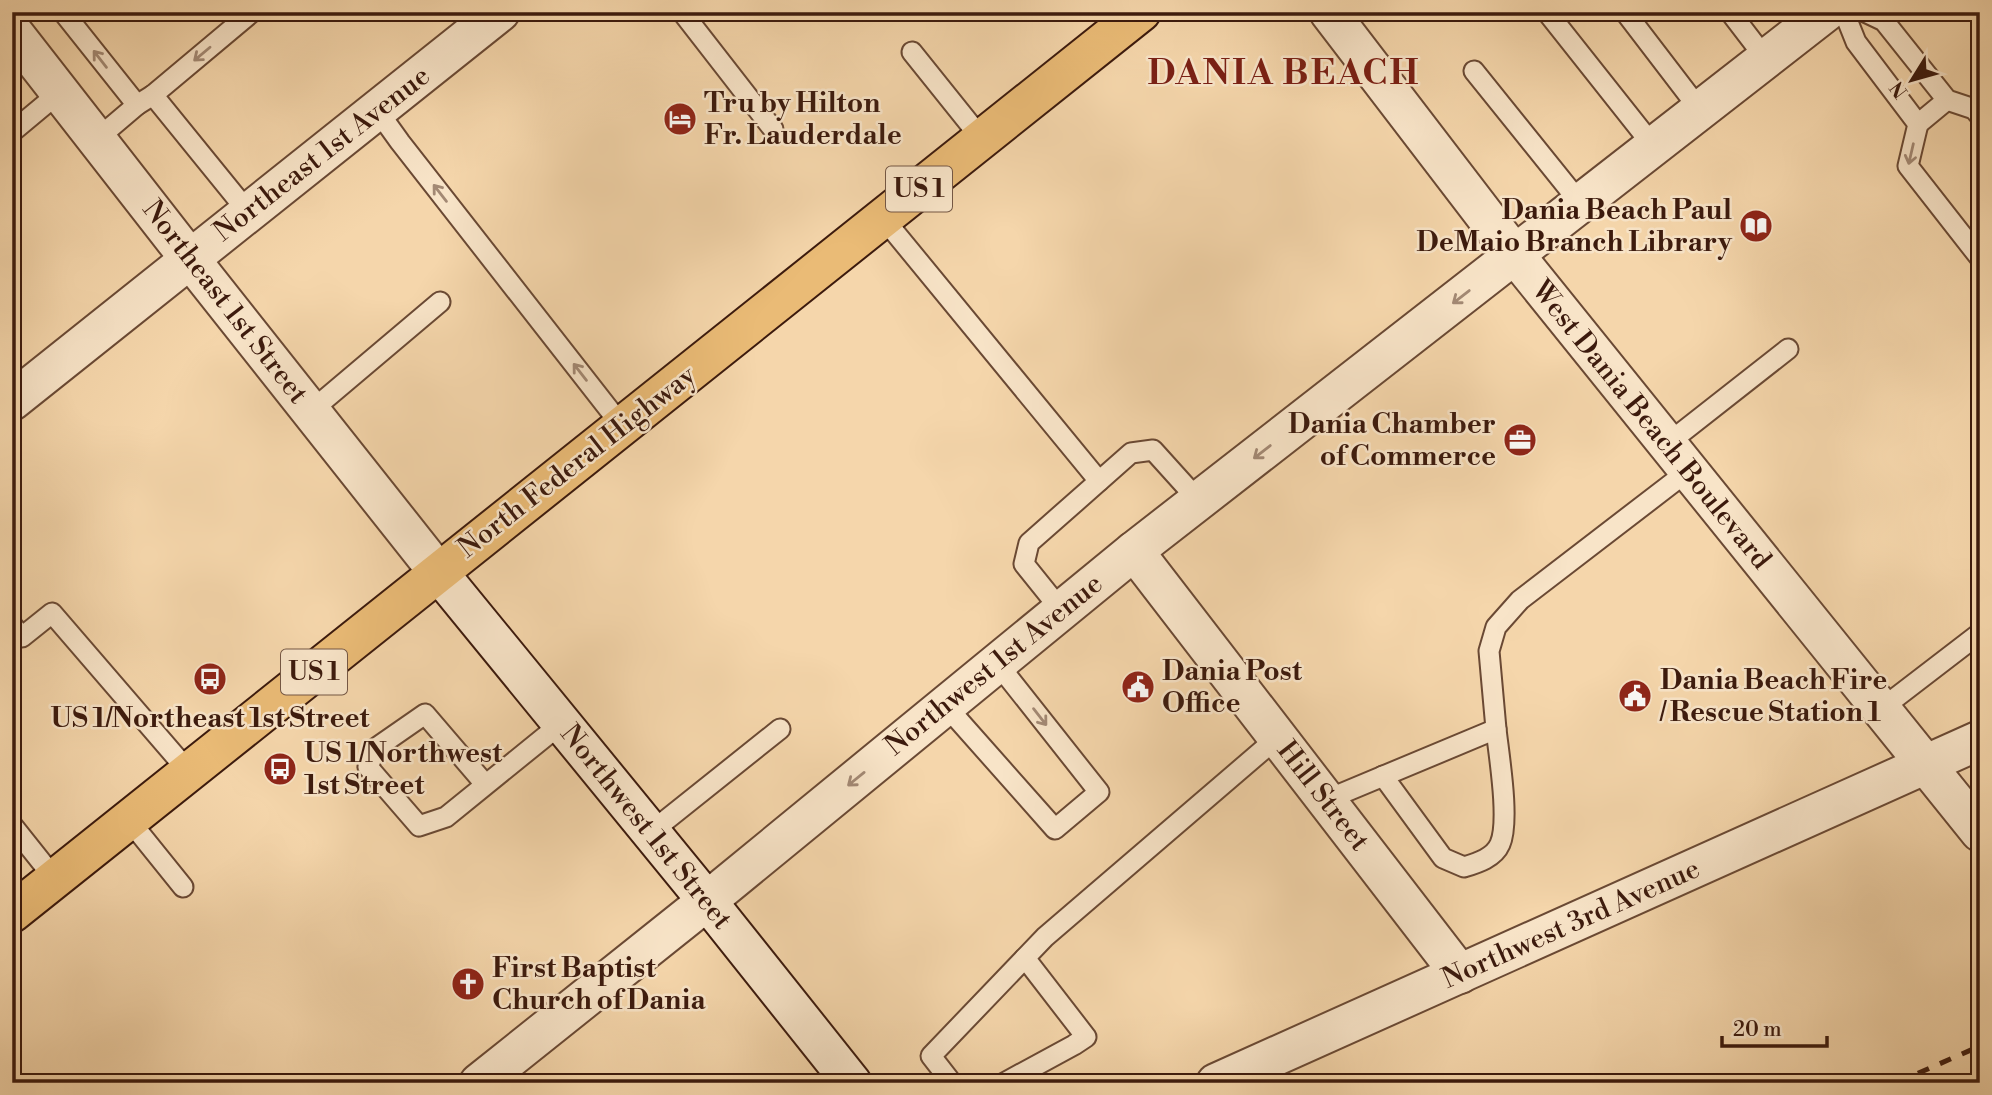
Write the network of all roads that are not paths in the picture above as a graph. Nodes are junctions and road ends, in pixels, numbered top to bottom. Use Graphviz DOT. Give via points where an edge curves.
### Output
graph roads {
  1 [pos="64,12"];
  2 [pos="252,12"];
  3 [pos="500,12"];
  4 [pos="682,12"];
  5 [pos="1141,12"];
  6 [pos="1329,12"];
  7 [pos="1547,12"];
  8 [pos="1625,12"];
  9 [pos="1730,12"];
  10 [pos="1826,12"];
  11 [pos="1844,12"];
  12 [pos="1865,12"];
  13 [pos="12,31"];
  14 [pos="912,52"];
  15 [pos="1766,59"];
  16 [pos="1474,71"];
  17 [pos="60,92"];
  18 [pos="146,100"];
  19 [pos="1947,100"];
  20 [pos="377,110"];
  21 [pos="1700,110"];
  22 [pos="1980,116"];
  23 [pos="1918,124"];
  24 [pos="773,129"];
  25 [pos="12,132"];
  26 [pos="981,138"];
  27 [pos="97,139"];
  28 [pos="1654,147"];
  29 [pos="1581,204"];
  30 [pos="248,212"];
  31 [pos="883,218"];
  32 [pos="1515,255"];
  33 [pos="190,258"];
  34 [pos="1980,258"];
  35 [pos="440,302"];
  36 [pos="1788,349"];
  37 [pos="12,401"];
  38 [pos="311,411"];
  39 [pos="622,426"];
  40 [pos="1678,457"];
  41 [pos="1099,481"];
  42 [pos="1199,501"];
  43 [pos="1134,551"];
  44 [pos="438,572"];
  45 [pos="1061,610"];
  46 [pos="12,625"];
  47 [pos="1980,633"];
  48 [pos="997,663"];
  49 [pos="946,706"];
  50 [pos="1881,709"];
  51 [pos="562,723"];
  52 [pos="780,729"];
  53 [pos="1496,729"];
  54 [pos="1278,737"];
  55 [pos="1980,740"];
  56 [pos="1925,764"];
  57 [pos="189,772"];
  58 [pos="1383,776"];
  59 [pos="485,784"];
  60 [pos="1326,800"];
  61 [pos="129,820"];
  62 [pos="12,825"];
  63 [pos="651,832"];
  64 [pos="1980,832"];
  65 [pos="55,879"];
  66 [pos="183,887"];
  67 [pos="707,901"];
  68 [pos="12,913"];
  69 [pos="1025,958"];
  70 [pos="1460,974"];
  71 [pos="480,1083"];
  72 [pos="852,1083"];
  73 [pos="952,1083"];
  74 [pos="1004,1083"];
  75 [pos="1216,1083"];
  18 -- 1 [label="lane, one-way"];
  2 -- 18 [label="lane, one-way"];
  3 -- 20 [label="street, Northeast 1st Avenue"];
  4 -- 24 [label="lane"];
  5 -- 26 [label="main road, North Federal Highway / US 1"];
  6 -- 32 [label="street, West Dania Beach Boulevard"];
  7 -- 28 [label="lane"];
  8 -- 21 [label="lane"];
  9 -- 15 [label="lane"];
  10 -- 15 [label="street, Northwest 1st Avenue"];
  11 -- 23 [label="lane" via="1856,42"];
  12 -- 19 [label="lane" via="1884,20"];
  13 -- 17 [label="street, Northeast 1st Street"];
  14 -- 26 [label="lane"];
  15 -- 21 [label="street, Northwest 1st Avenue"];
  16 -- 29 [label="lane"];
  17 -- 25 [label="lane"];
  17 -- 27 [label="street, Northeast 1st Street"];
  18 -- 27 [label="lane"];
  18 -- 30 [label="lane"];
  19 -- 22 [label="lane" via="1974,109"];
  19 -- 23 [label="lane"];
  20 -- 30 [label="street, Northeast 1st Avenue"];
  39 -- 20 [label="lane, one-way"];
  21 -- 28 [label="street, Northwest 1st Avenue"];
  23 -- 34 [label="lane, one-way" via="1908,166"];
  26 -- 31 [label="main road, North Federal Highway / US 1"];
  27 -- 33 [label="street, Northeast 1st Street"];
  28 -- 29 [label="street, Northwest 1st Avenue"];
  29 -- 32 [label="street, Northwest 1st Avenue"];
  30 -- 33 [label="street, Northeast 1st Avenue"];
  31 -- 39 [label="main road, North Federal Highway / US 1"];
  31 -- 41 [label="lane"];
  32 -- 40 [label="street, West Dania Beach Boulevard"];
  32 -- 42 [label="street, Northwest 1st Avenue, one-way"];
  33 -- 37 [label="street, Northeast 1st Avenue"];
  33 -- 38 [label="street, Northeast 1st Street"];
  35 -- 38 [label="lane"];
  36 -- 40 [label="lane"];
  38 -- 44 [label="street, Northeast 1st Street"];
  39 -- 44 [label="main road, North Federal Highway / US 1"];
  40 -- 50 [label="street, West Dania Beach Boulevard"];
  40 -- 53 [label="lane" via="1496,627 1489,651"];
  41 -- 42 [label="lane" via="1131,453 1153,450"];
  41 -- 45 [label="lane" via="1029,543 1024,564"];
  42 -- 43 [label="street, Northwest 1st Avenue"];
  43 -- 45 [label="street, Northwest 1st Avenue"];
  43 -- 54 [label="street, Hill Street"];
  44 -- 51 [label="street, Northwest 1st Street"];
  44 -- 57 [label="main road, North Federal Highway / US 1"];
  45 -- 48 [label="street, Northwest 1st Avenue"];
  46 -- 57 [label="lane" via="22,637 52,612"];
  47 -- 50 [label="lane"];
  48 -- 49 [label="street, Northwest 1st Avenue"];
  48 -- 49 [label="lane, one-way" via="1099,792 1055,829"];
  49 -- 67 [label="street, Northwest 1st Avenue, one-way"];
  50 -- 56 [label="street, West Dania Beach Boulevard"];
  51 -- 59 [label="lane"];
  51 -- 63 [label="street, Northwest 1st Street"];
  52 -- 63 [label="lane"];
  53 -- 58 [label="lane"];
  53 -- 58 [label="lane" via="1505,824 1499,846 1482,861 1464,867 1443,858"];
  54 -- 60 [label="street, Hill Street"];
  54 -- 69 [label="lane"];
  55 -- 56 [label="street, Northwest 3rd Avenue"];
  56 -- 64 [label="street, West Dania Beach Boulevard"];
  56 -- 70 [label="street, Northwest 3rd Avenue"];
  57 -- 61 [label="main road, North Federal Highway / US 1"];
  58 -- 60 [label="lane"];
  59 -- 59 [label="lane" via="446,817 419,826 368,767 376,748 425,714"];
  60 -- 70 [label="street, Hill Street"];
  61 -- 65 [label="main road, North Federal Highway / US 1"];
  61 -- 66 [label="lane"];
  62 -- 65 [label="lane"];
  63 -- 67 [label="street, Northwest 1st Street"];
  65 -- 68 [label="main road, North Federal Highway / US 1"];
  67 -- 71 [label="street, Northwest 1st Avenue"];
  67 -- 72 [label="street, Northwest 1st Street"];
  69 -- 73 [label="lane" via="931,1056"];
  69 -- 74 [label="lane" via="1086,1037"];
  70 -- 75 [label="street, Northwest 3rd Avenue"];
}
